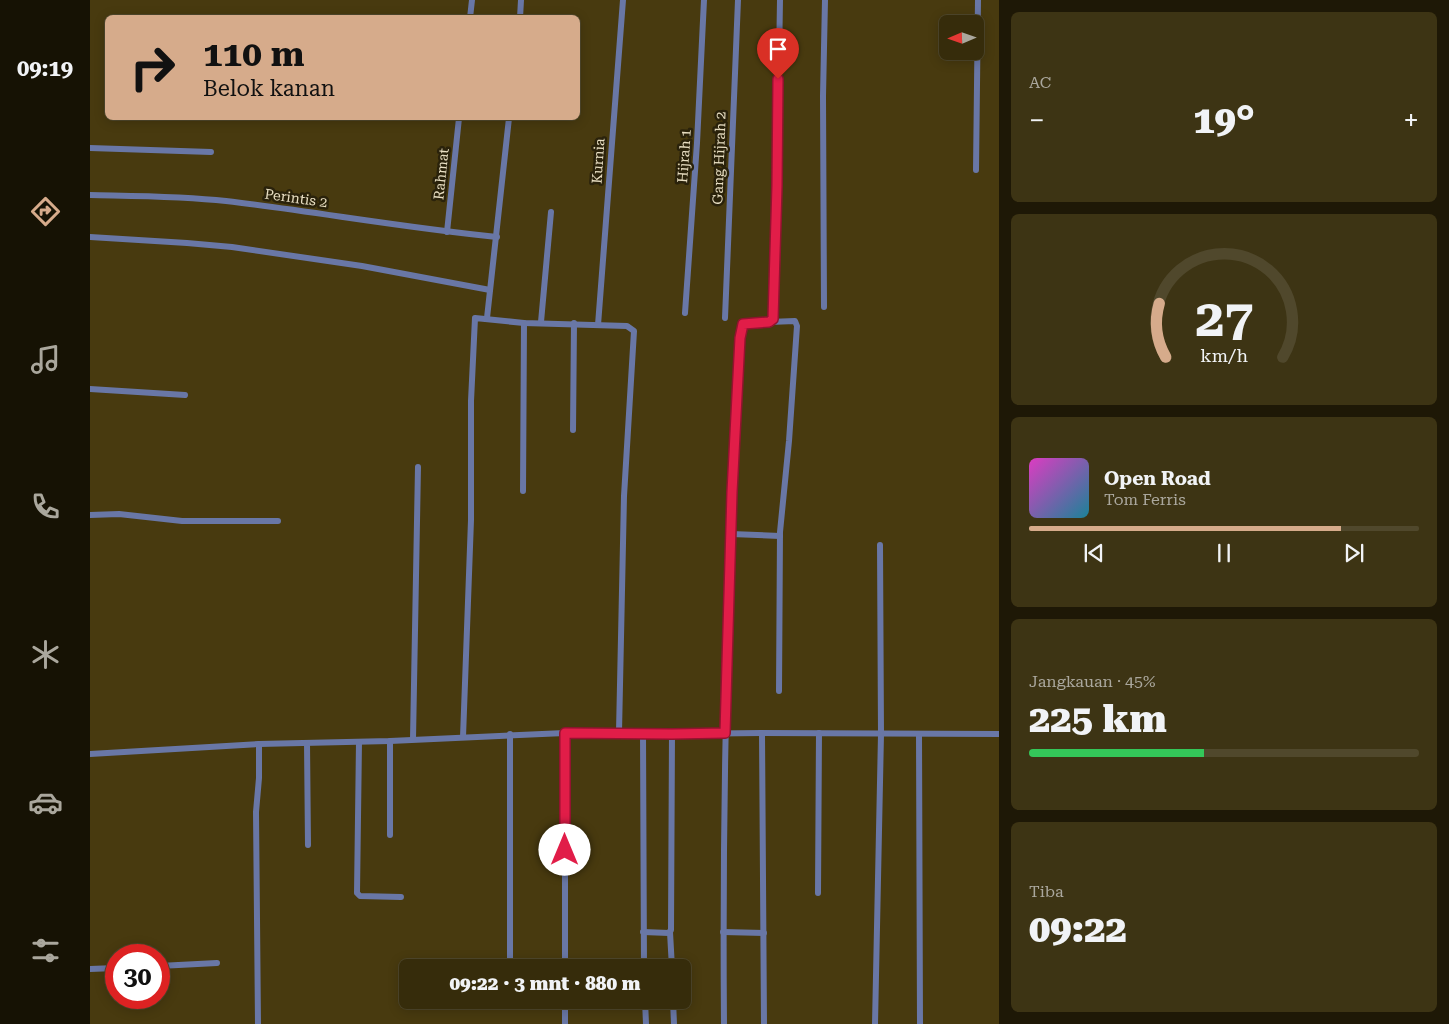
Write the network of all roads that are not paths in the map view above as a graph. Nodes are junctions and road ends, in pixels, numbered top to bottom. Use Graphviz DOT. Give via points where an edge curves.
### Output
graph roads {
  1 [pos="472,0"];
  2 [pos="521,0"];
  3 [pos="623,0"];
  4 [pos="704,0"];
  5 [pos="738,0"];
  6 [pos="780,0"];
  7 [pos="825,0"];
  8 [pos="978,0"];
  9 [pos="470,15"];
  10 [pos="520,15"];
  11 [pos="459,120"];
  12 [pos="510,120"];
  13 [pos="90,148"];
  14 [pos="210,152"];
  15 [pos="976,170"];
  16 [pos="90,195"];
  17 [pos="551,212"];
  18 [pos="447,232"];
  19 [pos="90,237"];
  20 [pos="497,237"];
  21 [pos="490,290"];
  22 [pos="824,307"];
  23 [pos="685,313"];
  24 [pos="487,318"];
  25 [pos="725,318"];
  26 [pos="524,322"];
  27 [pos="541,322"];
  28 [pos="769,322"];
  29 [pos="574,323"];
  30 [pos="598,325"];
  31 [pos="90,389"];
  32 [pos="184,395"];
  33 [pos="573,430"];
  34 [pos="418,467"];
  35 [pos="523,491"];
  36 [pos="90,515"];
  37 [pos="278,521"];
  38 [pos="731,534"];
  39 [pos="780,536"];
  40 [pos="880,545"];
  41 [pos="779,691"];
  42 [pos="620,732"];
  43 [pos="565,733"];
  44 [pos="642,733"];
  45 [pos="725,733"];
  46 [pos="762,733"];
  47 [pos="819,733"];
  48 [pos="510,734"];
  49 [pos="672,734"];
  50 [pos="881,734"];
  51 [pos="919,734"];
  52 [pos="999,734"];
  53 [pos="463,738"];
  54 [pos="413,739"];
  55 [pos="390,741"];
  56 [pos="359,742"];
  57 [pos="307,743"];
  58 [pos="259,744"];
  59 [pos="90,754"];
  60 [pos="390,835"];
  61 [pos="308,845"];
  62 [pos="818,893"];
  63 [pos="401,897"];
  64 [pos="643,932"];
  65 [pos="670,932"];
  66 [pos="723,932"];
  67 [pos="764,933"];
  68 [pos="510,959"];
  69 [pos="565,959"];
  70 [pos="644,959"];
  71 [pos="672,959"];
  72 [pos="217,963"];
  73 [pos="170,965"];
  74 [pos="105,969"];
  75 [pos="90,970"];
  76 [pos="565,1009"];
  77 [pos="645,1009"];
  78 [pos="673,1009"];
  79 [pos="258,1024"];
  80 [pos="565,1024"];
  81 [pos="646,1024"];
  82 [pos="674,1024"];
  83 [pos="724,1024"];
  84 [pos="764,1024"];
  85 [pos="875,1024"];
  86 [pos="920,1024"];
  1 -- 9 [label="street"];
  2 -- 10 [label="street"];
  3 -- 30 [label="street, Kurnia"];
  4 -- 23 [label="street, Hijrah 1"];
  5 -- 25 [label="street, Gang Hijrah 2"];
  6 -- 28 [label="street" via="773,319"];
  7 -- 22 [label="street"];
  8 -- 15 [label="street"];
  11 -- 18 [label="street, Rahmat"];
  12 -- 20 [label="street"];
  13 -- 14 [label="street"];
  16 -- 18 [label="street, Perintis 2" via="226,201"];
  17 -- 27 [label="street"];
  18 -- 20 [label="street, Perintis 2"];
  19 -- 21 [label="street" via="232,248 362,266"];
  20 -- 21 [label="street"];
  21 -- 24 [label="street"];
  24 -- 26 [label="street"];
  24 -- 53 [label="street" via="475,318"];
  26 -- 27 [label="street"];
  26 -- 35 [label="street"];
  27 -- 29 [label="street"];
  28 -- 38 [label="street" via="745,322 742,327"];
  28 -- 39 [label="street" via="795,321 797,326"];
  29 -- 30 [label="street"];
  29 -- 33 [label="street"];
  30 -- 42 [label="street" via="627,326 634,331 624,496"];
  31 -- 32 [label="street"];
  34 -- 54 [label="street"];
  36 -- 37 [label="street"];
  38 -- 39 [label="street"];
  38 -- 45 [label="street"];
  39 -- 41 [label="street"];
  40 -- 50 [label="street"];
  42 -- 43 [label="street"];
  42 -- 44 [label="street"];
  43 -- 48 [label="street"];
  43 -- 69 [label="street"];
  44 -- 49 [label="street"];
  44 -- 64 [label="street"];
  45 -- 46 [label="street"];
  45 -- 49 [label="street"];
  45 -- 66 [label="street"];
  46 -- 47 [label="street"];
  46 -- 67 [label="street"];
  47 -- 50 [label="street"];
  47 -- 62 [label="street"];
  48 -- 53 [label="street"];
  48 -- 68 [label="street"];
  49 -- 65 [label="street"];
  50 -- 51 [label="street"];
  50 -- 85 [label="street"];
  51 -- 52 [label="street"];
  51 -- 86 [label="street"];
  53 -- 54 [label="street"];
  54 -- 55 [label="street"];
  55 -- 56 [label="street"];
  55 -- 60 [label="street"];
  56 -- 57 [label="street"];
  56 -- 63 [label="street" via="357,893 360,896"];
  57 -- 58 [label="street"];
  57 -- 61 [label="street"];
  58 -- 59 [label="street"];
  58 -- 79 [label="street" via="256,812"];
  64 -- 65 [label="street"];
  64 -- 70 [label="street"];
  65 -- 71 [label="street"];
  66 -- 67 [label="street"];
  66 -- 83 [label="street"];
  67 -- 84 [label="street"];
  72 -- 73 [label="street"];
  74 -- 75 [label="street"];
  76 -- 80 [label="street"];
  77 -- 81 [label="street"];
  78 -- 82 [label="street"];
}
